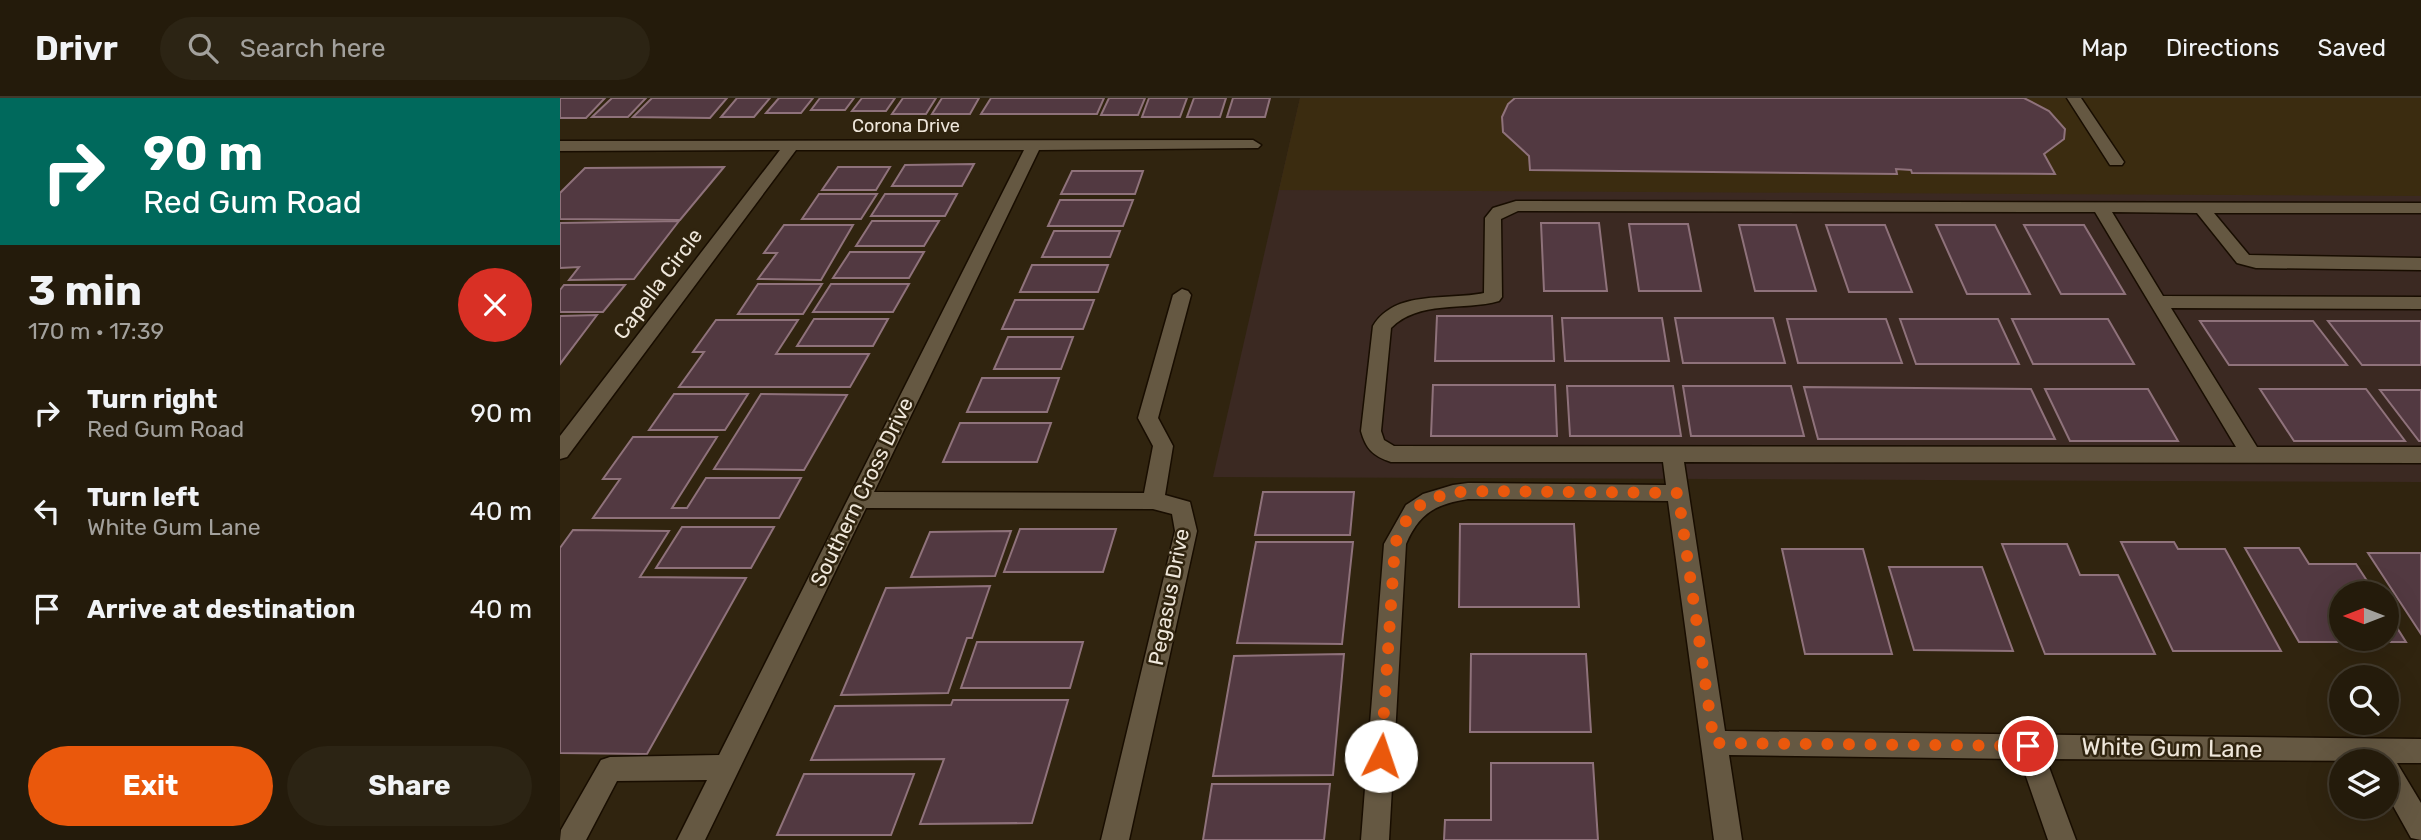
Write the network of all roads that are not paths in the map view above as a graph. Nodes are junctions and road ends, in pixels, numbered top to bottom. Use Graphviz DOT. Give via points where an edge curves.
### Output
graph roads {
  1 [pos="2074,98"];
  2 [pos="792,145"];
  3 [pos="1034,145"];
  4 [pos="1253,145"];
  5 [pos="560,146"];
  6 [pos="2116,162"];
  7 [pos="2100,207"];
  8 [pos="2201,207"];
  9 [pos="2418,212"];
  10 [pos="2421,264"];
  11 [pos="1182,295"];
  12 [pos="2157,302"];
  13 [pos="2421,303"];
  14 [pos="560,451"];
  15 [pos="1672,454"];
  16 [pos="2251,455"];
  17 [pos="2421,455"];
  18 [pos="1678,493"];
  19 [pos="858,500"];
  20 [pos="1153,501"];
  21 [pos="1714,743"];
  22 [pos="2028,746"];
  23 [pos="2421,751"];
  24 [pos="2399,756"];
  25 [pos="2329,758"];
  26 [pos="727,767"];
  27 [pos="2399,790"];
  28 [pos="2421,829"];
  29 [pos="571,840"];
  30 [pos="691,840"];
  31 [pos="1115,840"];
  32 [pos="1375,840"];
  33 [pos="1728,840"];
  34 [pos="2062,840"];
  1 -- 6 [label="street"];
  2 -- 3 [label="street, Corona Drive"];
  2 -- 5 [label="street, Corona Drive"];
  2 -- 14 [label="street, Capella Circle"];
  3 -- 4 [label="street, Corona Drive"];
  3 -- 19 [label="street, Southern Cross Drive"];
  7 -- 8 [label="street"];
  7 -- 12 [label="street"];
  7 -- 15 [label="street" via="1516,206 1493,218 1493,297 1404,307 1382,326 1371,431 1375,445 1391,454"];
  8 -- 9 [label="street"];
  8 -- 10 [label="street" via="2243,259"];
  11 -- 20 [label="street" via="1148,418 1163,446"];
  12 -- 13 [label="street"];
  12 -- 16 [label="street"];
  15 -- 16 [label="street"];
  15 -- 18 [label="street"];
  16 -- 17 [label="street"];
  18 -- 21 [label="street"];
  18 -- 32 [label="street" via="1468,491 1436,496 1405,520 1395,544"];
  19 -- 20 [label="street, Pegasus Drive"];
  19 -- 26 [label="street, Southern Cross Drive"];
  20 -- 31 [label="street, Pegasus Drive" via="1182,508 1186,531"];
  21 -- 22 [label="street, White Gum Lane"];
  21 -- 33 [label="street"];
  22 -- 25 [label="street, White Gum Lane"];
  22 -- 34 [label="street"];
  23 -- 24 [label="street, White Gum Lane"];
  26 -- 29 [label="street" via="610,769"];
  26 -- 30 [label="street, Southern Cross Drive"];
  27 -- 28 [label="street"];
}
